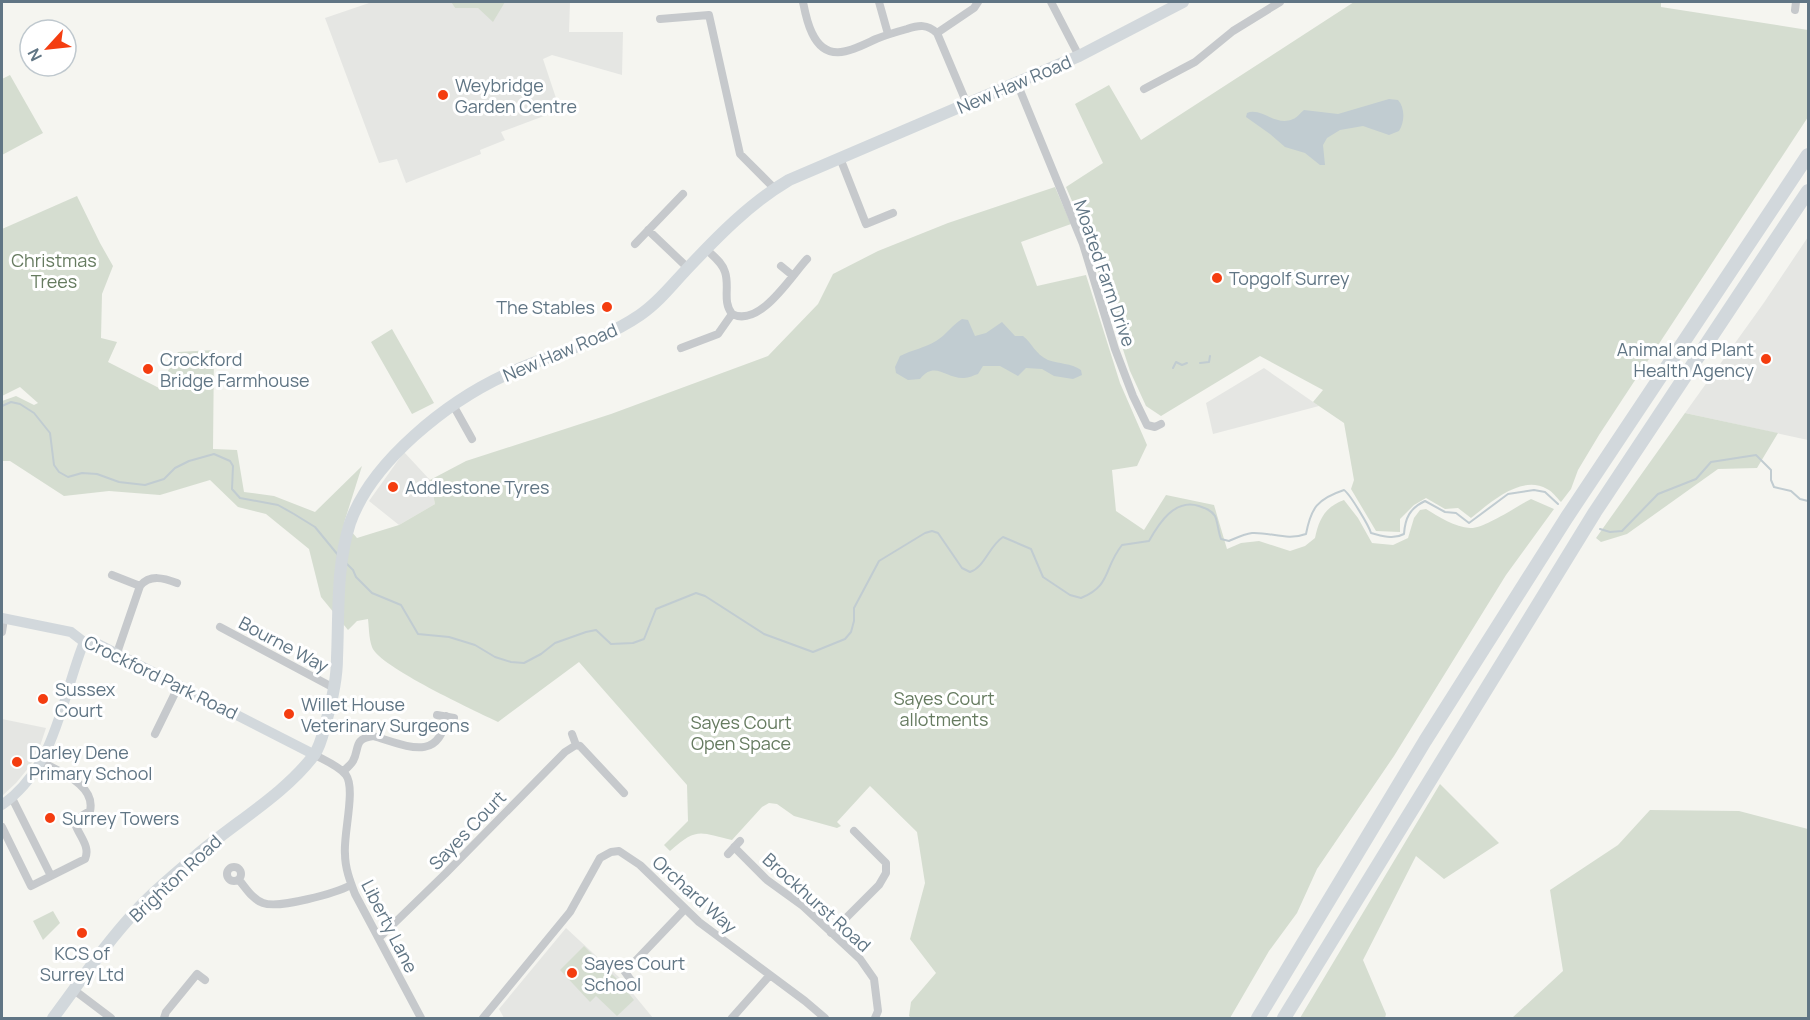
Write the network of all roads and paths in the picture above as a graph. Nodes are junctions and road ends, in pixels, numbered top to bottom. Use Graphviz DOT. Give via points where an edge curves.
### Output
graph roads {
  1 [pos="803,2"];
  2 [pos="879,2"];
  3 [pos="978,2"];
  4 [pos="1052,2"];
  5 [pos="1183,2"];
  6 [pos="1280,2"];
  7 [pos="1266,5"];
  8 [pos="660,19"];
  9 [pos="937,33"];
  10 [pos="888,34"];
  11 [pos="1078,56"];
  12 [pos="1017,83"];
  13 [pos="1144,89"];
  14 [pos="967,104"];
  15 [pos="1809,155"];
  16 [pos="840,158"];
  17 [pos="775,189"];
  18 [pos="1809,191"];
  19 [pos="683,194"];
  20 [pos="893,213"];
  21 [pos="648,230"];
  22 [pos="635,244"];
  23 [pos="706,249"];
  24 [pos="807,259"];
  25 [pos="782,266"];
  26 [pos="688,268"];
  27 [pos="792,275"];
  28 [pos="732,314"];
  29 [pos="681,348"];
  30 [pos="453,405"];
  31 [pos="1161,424"];
  32 [pos="472,439"];
  33 [pos="112,575"];
  34 [pos="177,583"];
  35 [pos="140,586"];
  36 [pos="3,619"];
  37 [pos="220,627"];
  38 [pos="2,632"];
  39 [pos="84,642"];
  40 [pos="117,653"];
  41 [pos="179,685"];
  42 [pos="334,688"];
  43 [pos="446,716"];
  44 [pos="168,732"];
  45 [pos="572,734"];
  46 [pos="576,745"];
  47 [pos="315,755"];
  48 [pos="42,762"];
  49 [pos="343,772"];
  50 [pos="624,793"];
  51 [pos="12,798"];
  52 [pos="2,805"];
  53 [pos="2,827"];
  54 [pos="854,831"];
  55 [pos="728,854"];
  56 [pos="51,876"];
  57 [pos="239,880"];
  58 [pos="351,885"];
  59 [pos="686,909"];
  60 [pos="831,933"];
  61 [pos="379,938"];
  62 [pos="770,975"];
  63 [pos="204,980"];
  64 [pos="633,982"];
  65 [pos="74,990"];
  66 [pos="53,1018"];
  67 [pos="111,1018"];
  68 [pos="164,1018"];
  69 [pos="421,1018"];
  70 [pos="483,1018"];
  71 [pos="732,1018"];
  72 [pos="825,1018"];
  73 [pos="875,1018"];
  74 [pos="1258,1018"];
  75 [pos="1284,1018"];
  1 -- 10 [label="street" via="813,37 828,51 846,52"];
  2 -- 10 [label="street"];
  3 -- 9 [label="street"];
  4 -- 11 [label="street"];
  5 -- 11 [label="main road, New Haw Road"];
  6 -- 7 [label="street"];
  7 -- 13 [label="street" via="1195,62 1155,88"];
  8 -- 17 [label="street" via="709,15 740,154"];
  9 -- 10 [label="street" via="922,25"];
  9 -- 14 [label="street"];
  11 -- 12 [label="main road, New Haw Road"];
  12 -- 14 [label="main road, New Haw Road"];
  12 -- 31 [label="street, Moated Farm Drive" via="1083,244 1114,349 1133,396 1147,425"];
  14 -- 16 [label="main road, New Haw Road"];
  15 -- 74 [label="highway" via="1567,518 1419,751"];
  16 -- 17 [label="main road, New Haw Road"];
  16 -- 20 [label="street" via="866,224"];
  17 -- 23 [label="main road, New Haw Road"];
  18 -- 75 [label="highway" via="1595,512"];
  19 -- 21 [label="street"];
  21 -- 22 [label="street"];
  21 -- 26 [label="street"];
  23 -- 26 [label="main road, New Haw Road"];
  23 -- 28 [label="street" via="724,270 726,303"];
  24 -- 27 [label="street"];
  25 -- 27 [label="street"];
  26 -- 30 [label="main road, New Haw Road" via="648,309 620,327 505,375"];
  27 -- 28 [label="street" via="764,308 744,317"];
  28 -- 29 [label="street" via="720,332"];
  30 -- 32 [label="street"];
  30 -- 42 [label="main road, New Haw Road" via="394,456 350,523 339,586"];
  33 -- 35 [label="street"];
  34 -- 35 [label="street" via="153,578"];
  35 -- 40 [label="street"];
  36 -- 38 [label="street"];
  36 -- 39 [label="street, Crockford Park Road" via="70,632"];
  37 -- 42 [label="street, Bourne Way"];
  39 -- 40 [label="street, Crockford Park Road"];
  39 -- 48 [label="street"];
  40 -- 41 [label="street, Crockford Park Road"];
  41 -- 44 [label="street" via="157,730"];
  41 -- 47 [label="street, Crockford Park Road"];
  42 -- 47 [label="main road"];
  43 -- 49 [label="street" via="437,741 423,748 366,737 357,744 354,758"];
  45 -- 46 [label="street"];
  46 -- 50 [label="street"];
  46 -- 61 [label="street, Sayes Court"];
  47 -- 49 [label="street"];
  47 -- 65 [label="main road, Brighton Road" via="136,910"];
  48 -- 51 [label="street"];
  48 -- 56 [label="street" via="75,780 85,790 91,805 90,811 75,823 87,848 85,859"];
  49 -- 58 [label="street, Liberty Lane" via="349,781 350,795 344,853"];
  51 -- 52 [label="street"];
  51 -- 56 [label="street"];
  53 -- 56 [label="street" via="31,886"];
  54 -- 60 [label="street" via="886,863 886,873"];
  55 -- 60 [label="street, Brockhurst Road" via="737,844 767,880"];
  57 -- 58 [label="street" via="260,903 270,905"];
  58 -- 61 [label="street, Liberty Lane"];
  59 -- 62 [label="street, Orchard Way"];
  59 -- 64 [label="street" via="625,972"];
  59 -- 70 [label="street, Orchard Way" via="633,859 619,851 611,852 594,865 570,912"];
  60 -- 73 [label="street, Brockhurst Road" via="860,959 874,980 878,1011"];
  61 -- 69 [label="street, Liberty Lane"];
  62 -- 71 [label="street"];
  62 -- 72 [label="street, Orchard Way"];
  63 -- 68 [label="street" via="197,974"];
  65 -- 66 [label="main road, Brighton Road"];
  65 -- 67 [label="street"];
}
